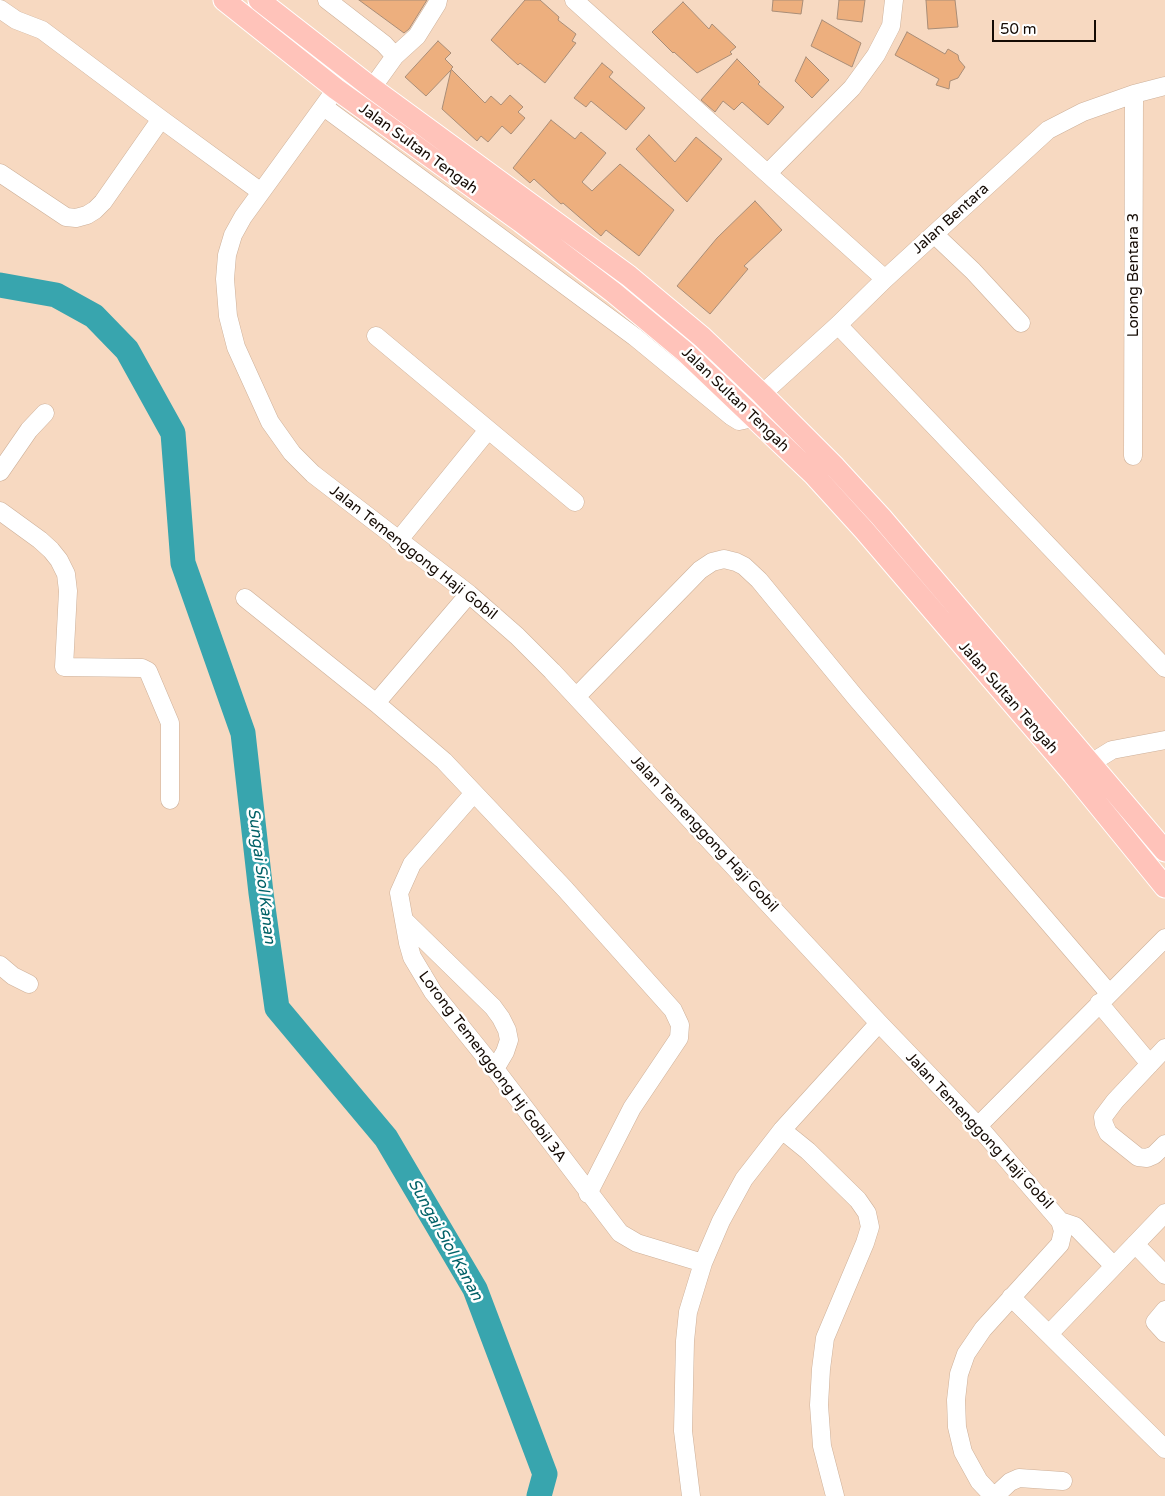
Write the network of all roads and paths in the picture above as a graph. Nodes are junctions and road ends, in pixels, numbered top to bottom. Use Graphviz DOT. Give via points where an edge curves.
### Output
graph roads {
  1 [pos="224,0"];
  2 [pos="327,0"];
  3 [pos="438,0"];
  4 [pos="574,0"];
  5 [pos="894,0"];
  6 [pos="262,1"];
  7 [pos="0,9"];
  8 [pos="395,56"];
  9 [pos="1165,86"];
  10 [pos="372,88"];
  11 [pos="336,89"];
  12 [pos="1134,94"];
  13 [pos="324,107"];
  14 [pos="160,119"];
  15 [pos="0,173"];
  16 [pos="768,173"];
  17 [pos="262,192"];
  18 [pos="934,234"];
  19 [pos="884,279"];
  20 [pos="1021,323"];
  21 [pos="838,325"];
  22 [pos="376,336"];
  23 [pos="762,394"];
  24 [pos="45,413"];
  25 [pos="753,418"];
  26 [pos="488,430"];
  27 [pos="1133,456"];
  28 [pos="0,472"];
  29 [pos="575,502"];
  30 [pos="0,511"];
  31 [pos="398,541"];
  32 [pos="469,594"];
  33 [pos="245,598"];
  34 [pos="1165,668"];
  35 [pos="577,696"];
  36 [pos="376,703"];
  37 [pos="1165,740"];
  38 [pos="1091,763"];
  39 [pos="474,793"];
  40 [pos="170,800"];
  41 [pos="1165,851"];
  42 [pos="1165,886"];
  43 [pos="404,920"];
  44 [pos="1165,938"];
  45 [pos="0,965"];
  46 [pos="29,984"];
  47 [pos="1104,998"];
  48 [pos="879,1024"];
  49 [pos="1165,1048"];
  50 [pos="1150,1064"];
  51 [pos="495,1069"];
  52 [pos="978,1126"];
  53 [pos="782,1130"];
  54 [pos="1165,1144"];
  55 [pos="588,1194"];
  56 [pos="1165,1213"];
  57 [pos="1060,1222"];
  58 [pos="1135,1244"];
  59 [pos="702,1264"];
  60 [pos="1114,1266"];
  61 [pos="1165,1275"];
  62 [pos="1011,1297"];
  63 [pos="1165,1310"];
  64 [pos="1165,1333"];
  65 [pos="1049,1334"];
  66 [pos="1165,1449"];
  67 [pos="1063,1481"];
  68 [pos="691,1496"];
  69 [pos="835,1496"];
  70 [pos="994,1496"];
  1 -- 11 [label="main road, Jalan Sultan Tengah"];
  2 -- 8 [label="street"];
  3 -- 8 [label="street" via="417,36"];
  4 -- 16 [label="street"];
  5 -- 16 [label="street" via="891,26 876,55 852,88"];
  6 -- 10 [label="main road, Jalan Sultan Tengah"];
  7 -- 14 [label="street" via="16,20 42,30"];
  8 -- 10 [label="street"];
  9 -- 12 [label="street, Jalan Bentara"];
  10 -- 23 [label="main road, Jalan Sultan Tengah" via="629,276"];
  11 -- 13 [label="street, Jalan Temenggong Haji Gobil"];
  11 -- 25 [label="main road, Jalan Sultan Tengah" via="613,292 684,351"];
  12 -- 18 [label="street, Jalan Bentara" via="1083,112 1048,130"];
  12 -- 27 [label="street, Lorong Bentara 3"];
  13 -- 17 [label="street, Jalan Temenggong Haji Gobil"];
  13 -- 25 [label="street" via="635,337 731,416 739,421"];
  14 -- 15 [label="street" via="103,202 87,215 66,217"];
  14 -- 17 [label="street"];
  16 -- 19 [label="street"];
  17 -- 31 [label="street, Jalan Temenggong Haji Gobil" via="236,229 227,256 228,316 236,347 270,422 292,452 312,474"];
  18 -- 19 [label="street, Jalan Bentara"];
  18 -- 20 [label="street"];
  19 -- 21 [label="street, Jalan Bentara"];
  21 -- 23 [label="street, Jalan Bentara"];
  21 -- 34 [label="street"];
  22 -- 26 [label="street"];
  23 -- 38 [label="main road, Jalan Sultan Tengah" via="881,517"];
  24 -- 28 [label="street"];
  25 -- 42 [label="main road, Jalan Sultan Tengah" via="814,475 864,530 1074,774"];
  26 -- 29 [label="street"];
  26 -- 31 [label="street"];
  30 -- 40 [label="street" via="51,550 66,574 64,667 142,668 148,671 170,724"];
  31 -- 32 [label="street, Jalan Temenggong Haji Gobil"];
  32 -- 35 [label="street, Jalan Temenggong Haji Gobil"];
  32 -- 36 [label="street"];
  33 -- 36 [label="street"];
  35 -- 47 [label="street" via="700,570 724,559 744,566 759,580"];
  35 -- 48 [label="street, Jalan Temenggong Haji Gobil"];
  36 -- 39 [label="street" via="444,762"];
  37 -- 38 [label="street" via="1112,750"];
  38 -- 41 [label="main road, Jalan Sultan Tengah"];
  39 -- 43 [label="street, Lorong Temenggong Hj Gobil 3A" via="421,852 405,876 398,893"];
  39 -- 55 [label="street" via="673,1010 680,1025 679,1038 632,1108"];
  43 -- 51 [label="street, Lorong Temenggong Hj Gobil 3A" via="418,970"];
  43 -- 51 [label="street" via="501,1018 508,1040"];
  44 -- 47 [label="street"];
  45 -- 46 [label="street" via="12,976"];
  47 -- 50 [label="street"];
  47 -- 52 [label="street"];
  48 -- 52 [label="street, Jalan Temenggong Haji Gobil"];
  48 -- 53 [label="street"];
  49 -- 50 [label="street"];
  50 -- 54 [label="street" via="1106,1112 1104,1124 1108,1133 1138,1157 1154,1156"];
  51 -- 55 [label="street, Lorong Temenggong Hj Gobil 3A"];
  52 -- 57 [label="street, Jalan Temenggong Haji Gobil"];
  53 -- 59 [label="street" via="744,1179"];
  53 -- 69 [label="street" via="858,1200 867,1213 870,1226 825,1338 819,1405 822,1446"];
  55 -- 59 [label="street, Lorong Temenggong Hj Gobil 3A" via="628,1239"];
  56 -- 58 [label="street"];
  57 -- 60 [label="street" via="1075,1226"];
  57 -- 62 [label="street, Jalan Temenggong Haji Gobil" via="1063,1231 1060,1244"];
  58 -- 60 [label="street"];
  58 -- 61 [label="street"];
  59 -- 68 [label="street" via="688,1312 684,1350 683,1431"];
  60 -- 65 [label="street"];
  62 -- 65 [label="street"];
  62 -- 70 [label="street, Jalan Temenggong Haji Gobil" via="966,1354 959,1374 956,1400 963,1452"];
  63 -- 64 [label="street" via="1155,1322"];
  65 -- 66 [label="street"];
  67 -- 70 [label="street" via="1019,1478"];
}
